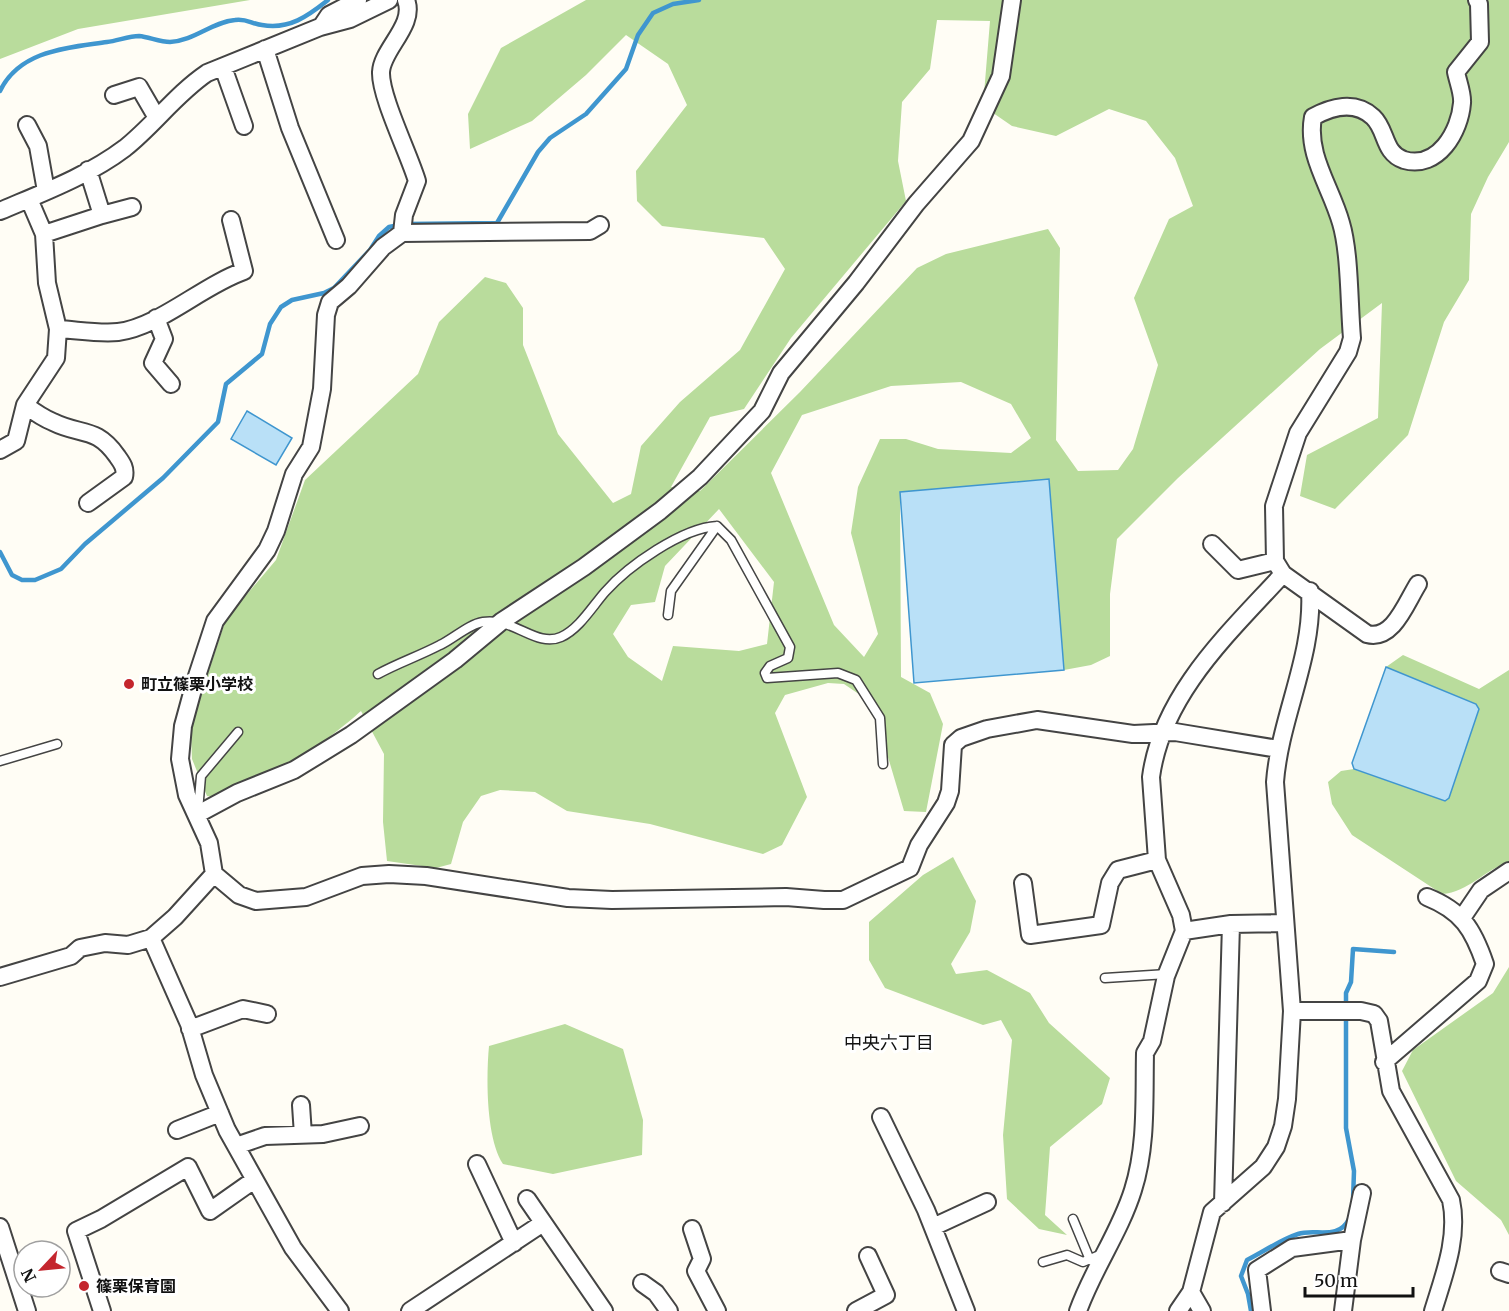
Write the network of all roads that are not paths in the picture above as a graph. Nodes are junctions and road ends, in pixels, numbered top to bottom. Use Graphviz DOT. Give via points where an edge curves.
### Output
graph roads {
  1 [pos="358,0"];
  2 [pos="388,0"];
  3 [pos="406,0"];
  4 [pos="1012,0"];
  5 [pos="1477,0"];
  6 [pos="320,27"];
  7 [pos="265,49"];
  8 [pos="223,67"];
  9 [pos="114,94"];
  10 [pos="157,118"];
  11 [pos="27,125"];
  12 [pos="244,126"];
  13 [pos="88,170"];
  14 [pos="46,191"];
  15 [pos="29,199"];
  16 [pos="132,207"];
  17 [pos="0,211"];
  18 [pos="102,215"];
  19 [pos="231,220"];
  20 [pos="600,225"];
  21 [pos="402,233"];
  22 [pos="44,234"];
  23 [pos="336,240"];
  24 [pos="156,318"];
  25 [pos="58,329"];
  26 [pos="171,384"];
  27 [pos="25,405"];
  28 [pos="0,450"];
  29 [pos="88,503"];
  30 [pos="717,526"];
  31 [pos="1212,544"];
  32 [pos="1279,567"];
  33 [pos="1418,584"];
  34 [pos="1310,591"];
  35 [pos="668,615"];
  36 [pos="502,621"];
  37 [pos="378,674"];
  38 [pos="1162,730"];
  39 [pos="238,732"];
  40 [pos="57,744"];
  41 [pos="1278,749"];
  42 [pos="0,761"];
  43 [pos="883,764"];
  44 [pos="198,814"];
  45 [pos="1157,860"];
  46 [pos="1509,871"];
  47 [pos="214,873"];
  48 [pos="1023,883"];
  49 [pos="1427,897"];
  50 [pos="1462,918"];
  51 [pos="1285,923"];
  52 [pos="1231,924"];
  53 [pos="1184,932"];
  54 [pos="151,938"];
  55 [pos="1168,974"];
  56 [pos="0,977"];
  57 [pos="1105,978"];
  58 [pos="1292,1011"];
  59 [pos="267,1014"];
  60 [pos="190,1029"];
  61 [pos="1384,1062"];
  62 [pos="302,1105"];
  63 [pos="220,1113"];
  64 [pos="881,1117"];
  65 [pos="360,1126"];
  66 [pos="177,1130"];
  67 [pos="303,1135"];
  68 [pos="236,1146"];
  69 [pos="477,1164"];
  70 [pos="254,1180"];
  71 [pos="1362,1193"];
  72 [pos="527,1199"];
  73 [pos="987,1202"];
  74 [pos="1223,1203"];
  75 [pos="1073,1220"];
  76 [pos="543,1223"];
  77 [pos="0,1227"];
  78 [pos="933,1227"];
  79 [pos="692,1229"];
  80 [pos="1352,1240"];
  81 [pos="514,1243"];
  82 [pos="868,1256"];
  83 [pos="1098,1256"];
  84 [pos="1043,1262"];
  85 [pos="642,1283"];
  86 [pos="1191,1292"];
  87 [pos="27,1311"];
  88 [pos="102,1311"];
  89 [pos="340,1311"];
  90 [pos="410,1311"];
  91 [pos="604,1311"];
  92 [pos="669,1311"];
  93 [pos="717,1311"];
  94 [pos="856,1311"];
  95 [pos="966,1311"];
  96 [pos="1078,1311"];
  97 [pos="1178,1311"];
  98 [pos="1202,1311"];
  99 [pos="1262,1311"];
  100 [pos="1343,1311"];
  101 [pos="1433,1311"];
  1 -- 6 [label="street" via="329,15"];
  2 -- 6 [label="street" via="350,19"];
  3 -- 21 [label="street" via="405,21 382,65 381,75 417,181 404,215"];
  4 -- 36 [label="street" via="1001,75 970,141 781,373 762,411 700,477 660,511"];
  5 -- 32 [label="street" via="1480,42 1456,72 1462,101 1458,126 1443,150 1424,160 1406,160 1392,154 1373,117 1351,106 1330,108 1313,117 1312,149 1342,224 1352,338 1348,352 1299,433 1274,506"];
  6 -- 7 [label="street"];
  7 -- 8 [label="street"];
  7 -- 23 [label="street" via="290,128"];
  8 -- 10 [label="street" via="191,84"];
  8 -- 12 [label="street"];
  9 -- 10 [label="street" via="139,87"];
  10 -- 13 [label="street" via="124,149"];
  11 -- 14 [label="street" via="38,146"];
  13 -- 14 [label="street"];
  13 -- 18 [label="street"];
  14 -- 15 [label="street"];
  15 -- 17 [label="street"];
  15 -- 22 [label="street"];
  16 -- 18 [label="street"];
  18 -- 22 [label="street"];
  19 -- 24 [label="street" via="251,269 223,278"];
  20 -- 21 [label="street" via="590,231"];
  21 -- 44 [label="street" via="383,247 330,302 322,389 311,447 294,474 267,550 215,621 183,726 180,759 187,795"];
  22 -- 25 [label="street" via="47,283"];
  24 -- 25 [label="street" via="118,332"];
  24 -- 26 [label="street" via="164,339 153,363"];
  25 -- 27 [label="street" via="56,358"];
  27 -- 28 [label="street" via="16,441"];
  27 -- 29 [label="street" via="54,423 99,436 119,459 124,477"];
  30 -- 35 [label="lane" via="671,591"];
  30 -- 36 [label="lane" via="687,533 627,571 575,628 561,637 547,640"];
  30 -- 43 [label="lane" via="731,540 790,647 788,658 770,666 765,673 767,678 838,674 855,680 880,718"];
  31 -- 32 [label="street" via="1238,570"];
  32 -- 34 [label="street"];
  32 -- 38 [label="street" via="1171,710"];
  33 -- 34 [label="street" via="1388,632 1376,636 1367,634"];
  34 -- 41 [label="street" via="1309,637"];
  36 -- 37 [label="lane" via="481,622"];
  36 -- 44 [label="street" via="455,660 341,741 294,770"];
  38 -- 41 [label="street"];
  38 -- 45 [label="street" via="1151,777"];
  38 -- 47 [label="street" via="1133,734 1037,720 961,738 953,745 953,776 946,803 919,845 910,868 843,900 568,898 389,874 362,876 306,897 256,901 239,895"];
  39 -- 44 [label="lane" via="201,776"];
  40 -- 42 [label="lane"];
  41 -- 51 [label="street" via="1275,782"];
  44 -- 47 [label="street" via="210,843"];
  45 -- 48 [label="street" via="1118,870 1110,883 1101,925 1030,935"];
  45 -- 53 [label="street" via="1181,915"];
  46 -- 50 [label="street" via="1481,890"];
  47 -- 54 [label="street"];
  49 -- 50 [label="street" via="1449,905"];
  50 -- 61 [label="street" via="1485,964 1478,981"];
  51 -- 52 [label="street"];
  51 -- 58 [label="street"];
  52 -- 53 [label="street"];
  52 -- 74 [label="street"];
  53 -- 55 [label="street"];
  54 -- 56 [label="street" via="128,945 105,943 80,948 71,956"];
  54 -- 60 [label="street"];
  55 -- 57 [label="lane"];
  55 -- 83 [label="street" via="1152,1041 1145,1053 1142,1156 1133,1191"];
  58 -- 61 [label="street" via="1374,1014 1379,1021"];
  58 -- 74 [label="street" via="1287,1100 1276,1147 1263,1167"];
  59 -- 60 [label="street" via="243,1009"];
  60 -- 63 [label="street"];
  61 -- 101 [label="street" via="1391,1091 1454,1212 1453,1237"];
  62 -- 67 [label="street"];
  63 -- 66 [label="street"];
  63 -- 68 [label="street"];
  64 -- 78 [label="street"];
  65 -- 67 [label="street"];
  67 -- 68 [label="street" via="265,1136"];
  68 -- 70 [label="street"];
  69 -- 81 [label="street"];
  70 -- 88 [label="street" via="210,1211 188,1167 76,1231"];
  70 -- 89 [label="street" via="293,1248"];
  71 -- 80 [label="street"];
  72 -- 76 [label="street"];
  73 -- 78 [label="street"];
  74 -- 86 [label="street" via="1212,1212"];
  75 -- 83 [label="lane"];
  76 -- 81 [label="street"];
  76 -- 91 [label="street"];
  77 -- 87 [label="street"];
  78 -- 95 [label="street"];
  79 -- 93 [label="street" via="702,1260 696,1271"];
  80 -- 99 [label="street" via="1292,1248 1257,1270"];
  80 -- 100 [label="street"];
  81 -- 90 [label="street"];
  82 -- 94 [label="street" via="886,1295"];
  83 -- 84 [label="lane" via="1083,1262 1067,1256"];
  83 -- 96 [label="street"];
  85 -- 92 [label="street" via="657,1293"];
  86 -- 97 [label="street"];
  86 -- 98 [label="street"];
}
